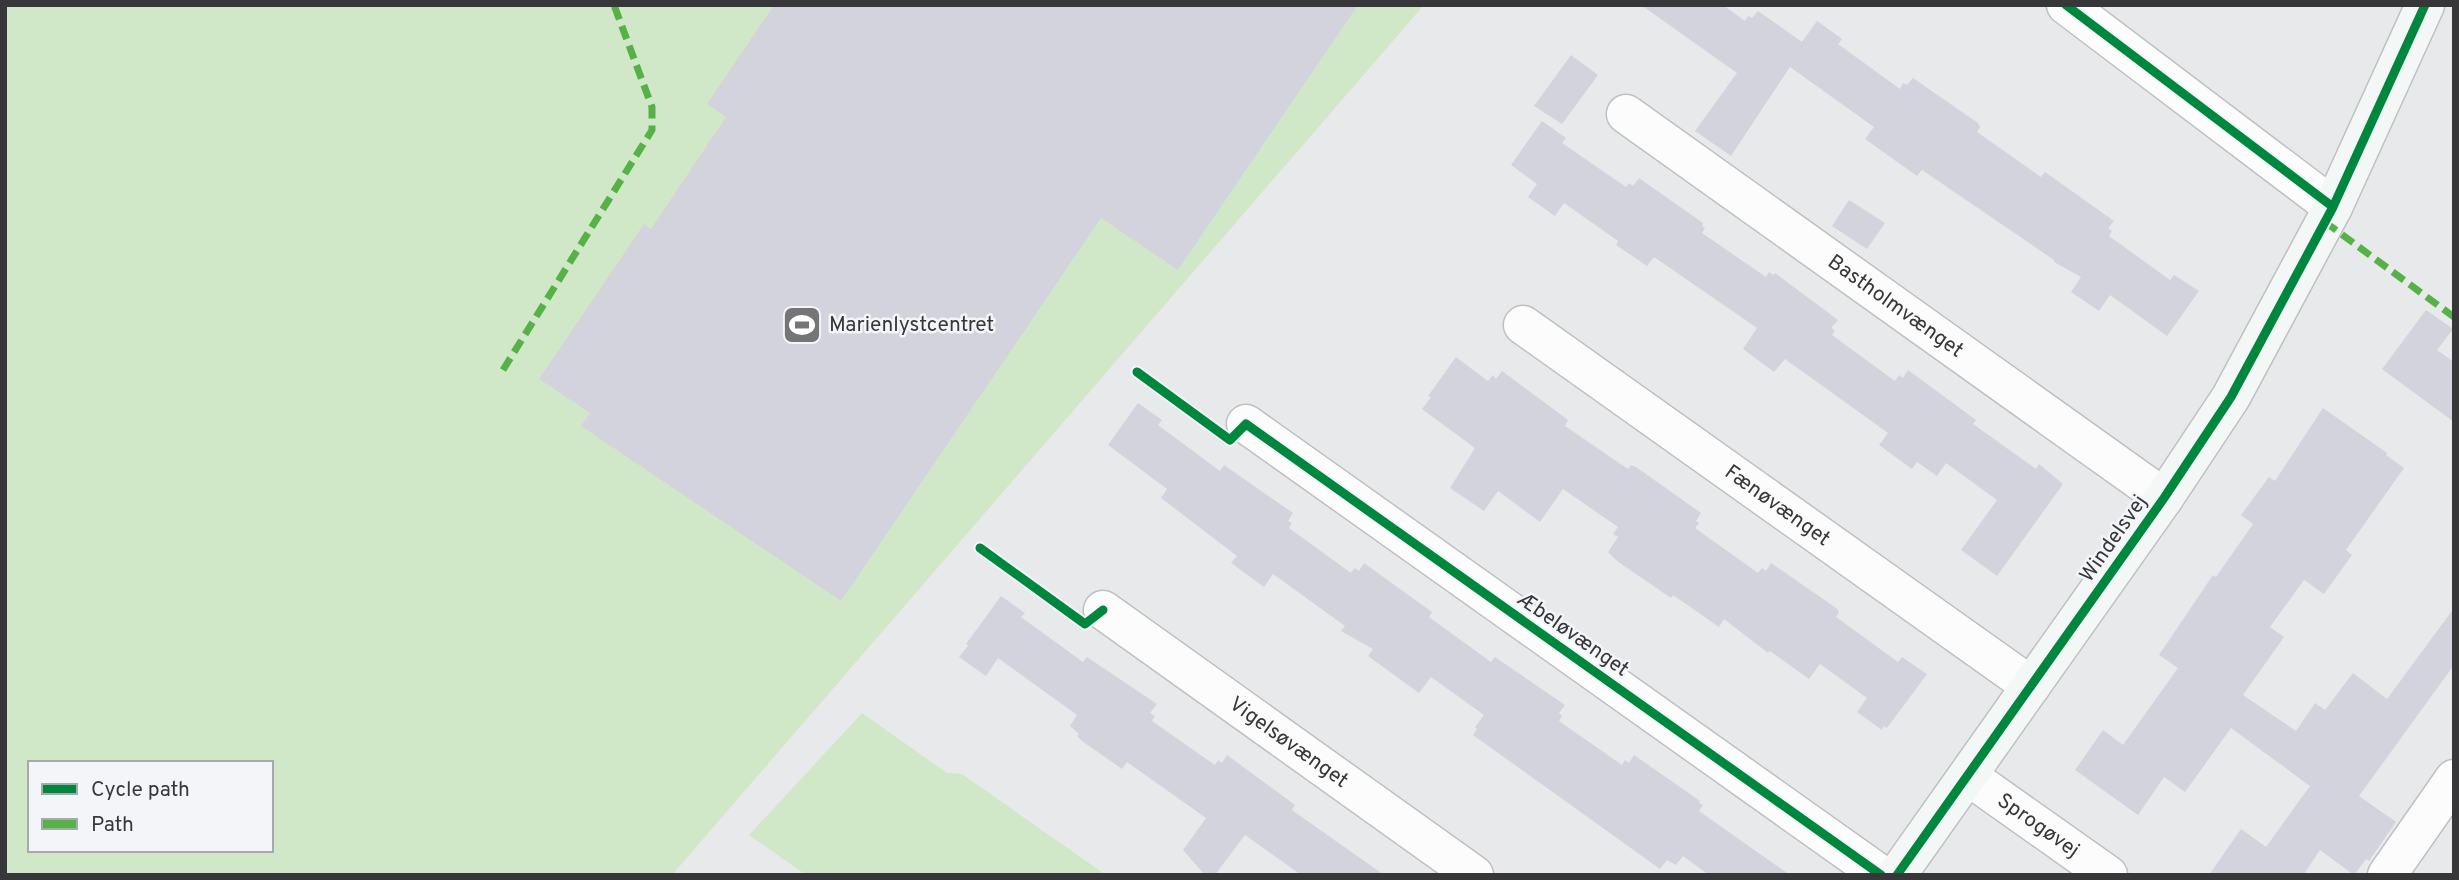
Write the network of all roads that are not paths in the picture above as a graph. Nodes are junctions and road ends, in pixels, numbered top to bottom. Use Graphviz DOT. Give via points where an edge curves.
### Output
graph roads {
  1 [pos="2066,5"];
  2 [pos="2425,5"];
  3 [pos="1626,114"];
  4 [pos="2333,207"];
  5 [pos="1522,325"];
  6 [pos="1246,424"];
  7 [pos="2164,498"];
  8 [pos="1103,610"];
  9 [pos="2031,686"];
  10 [pos="1968,776"];
  11 [pos="2454,779"];
  12 [pos="1474,875"];
  13 [pos="1881,875"];
  14 [pos="1897,875"];
  15 [pos="2108,875"];
  16 [pos="2387,875"];
  1 -- 4 [label="street"];
  2 -- 4 [label="street, Windelsvej"];
  3 -- 7 [label="street, Bastholmvænget"];
  4 -- 7 [label="street, Windelsvej" via="2231,397"];
  5 -- 9 [label="street, Fænøvænget"];
  6 -- 13 [label="street, Æbeløvænget"];
  7 -- 9 [label="street, Windelsvej"];
  8 -- 12 [label="street, Vigelsøvænget"];
  9 -- 10 [label="street, Windelsvej"];
  10 -- 14 [label="street, Windelsvej"];
  10 -- 15 [label="street, Sprogøvej"];
  11 -- 16 [label="street"];
}
